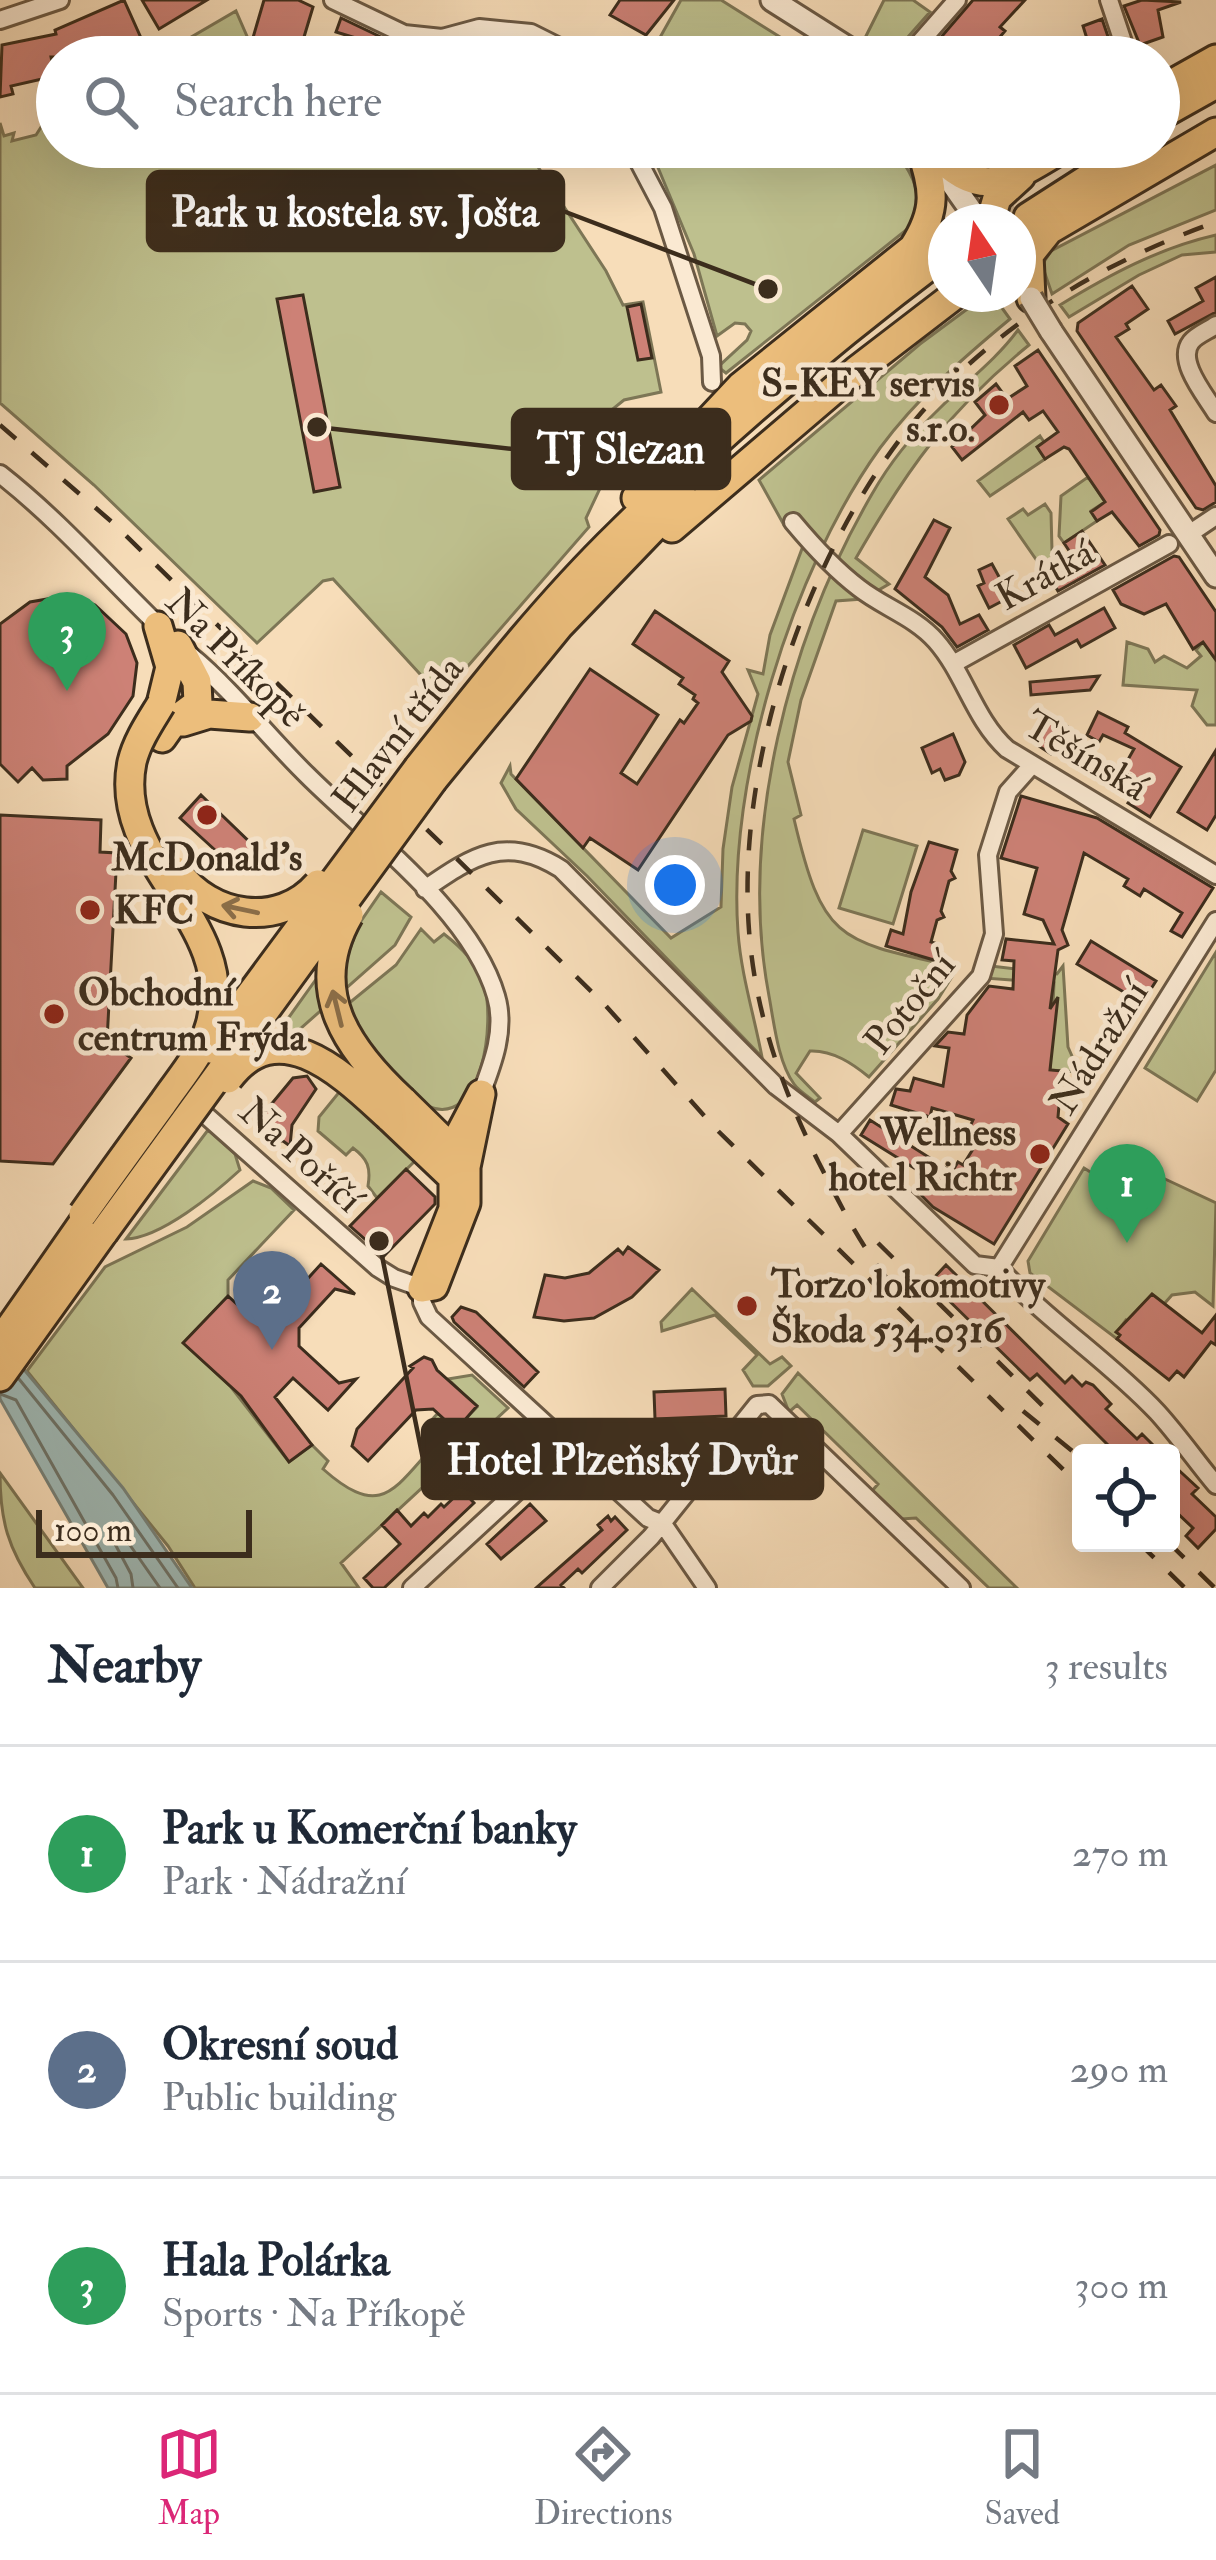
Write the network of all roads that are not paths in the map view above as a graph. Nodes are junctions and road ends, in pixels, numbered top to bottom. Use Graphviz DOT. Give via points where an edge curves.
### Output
graph roads {
  1 [pos="60,0"];
  2 [pos="333,0"];
  3 [pos="772,0"];
  4 [pos="957,0"];
  5 [pos="1109,0"];
  6 [pos="0,20"];
  7 [pos="423,36"];
  8 [pos="449,36"];
  9 [pos="537,36"];
  10 [pos="829,36"];
  11 [pos="925,36"];
  12 [pos="1121,36"];
  13 [pos="1216,59"];
  14 [pos="1180,79"];
  15 [pos="1216,84"];
  16 [pos="1216,103"];
  17 [pos="1180,104"];
  18 [pos="1180,123"];
  19 [pos="1216,132"];
  20 [pos="1180,149"];
  21 [pos="642,168"];
  22 [pos="929,168"];
  23 [pos="941,168"];
  24 [pos="950,168"];
  25 [pos="1027,168"];
  26 [pos="1033,168"];
  27 [pos="1086,168"];
  28 [pos="1106,168"];
  29 [pos="1141,168"];
  30 [pos="966,204"];
  31 [pos="995,204"];
  32 [pos="1036,214"];
  33 [pos="1036,216"];
  34 [pos="1036,218"];
  35 [pos="928,242"];
  36 [pos="913,248"];
  37 [pos="928,268"];
  38 [pos="1036,306"];
  39 [pos="928,311"];
  40 [pos="1216,325"];
  41 [pos="712,382"];
  42 [pos="1216,413"];
  43 [pos="0,474"];
  44 [pos="1216,516"];
  45 [pos="793,521"];
  46 [pos="1179,539"];
  47 [pos="626,541"];
  48 [pos="1216,576"];
  49 [pos="168,635"];
  50 [pos="516,661"];
  51 [pos="953,664"];
  52 [pos="198,687"];
  53 [pos="227,693"];
  54 [pos="250,717"];
  55 [pos="169,722"];
  56 [pos="1032,765"];
  57 [pos="426,774"];
  58 [pos="1216,875"];
  59 [pos="425,890"];
  60 [pos="1216,921"];
  61 [pos="167,1081"];
  62 [pos="481,1094"];
  63 [pos="399,1107"];
  64 [pos="839,1134"];
  65 [pos="453,1154"];
  66 [pos="96,1225"];
  67 [pos="998,1268"];
  68 [pos="428,1287"];
  69 [pos="47,1294"];
  70 [pos="0,1342"];
  71 [pos="0,1377"];
  72 [pos="567,1445"];
  73 [pos="1216,1485"];
  74 [pos="662,1524"];
  75 [pos="412,1588"];
  76 [pos="600,1588"];
  77 [pos="706,1588"];
  78 [pos="961,1588"];
  1 -- 6 [label="street"];
  2 -- 7 [label="street"];
  3 -- 10 [label="street"];
  4 -- 11 [label="street"];
  5 -- 12 [label="street"];
  8 -- 9 [label="street" via="479,28"];
  13 -- 14 [label="main road"];
  15 -- 17 [label="main road"];
  16 -- 18 [label="main road"];
  19 -- 20 [label="main road"];
  21 -- 41 [label="street" via="663,208 711,356"];
  22 -- 36 [label="main road" via="932,207"];
  23 -- 30 [label="street"];
  24 -- 25 [label="main road" via="970,181 994,182"];
  26 -- 31 [label="main road"];
  27 -- 32 [label="main road"];
  28 -- 33 [label="main road"];
  29 -- 34 [label="main road"];
  35 -- 36 [label="main road"];
  36 -- 47 [label="main road" via="740,386 662,467"];
  37 -- 47 [label="main road" via="777,388"];
  38 -- 46 [label="street, bridge"];
  39 -- 47 [label="main road"];
  40 -- 42 [label="street" via="1187,354"];
  43 -- 49 [label="street, Na Příkopě"];
  44 -- 46 [label="street, Krátká"];
  45 -- 51 [label="street, Těšínská" via="861,591 933,637"];
  46 -- 48 [label="street"];
  46 -- 51 [label="street, Krátká"];
  47 -- 50 [label="main road" via="564,636"];
  47 -- 50 [label="main road" via="534,608"];
  49 -- 52 [label="main road"];
  49 -- 53 [label="street, Na Příkopě"];
  49 -- 55 [label="main road"];
  50 -- 57 [label="main road, Hlavní třída"];
  51 -- 56 [label="street, Těšínská" via="988,732"];
  52 -- 53 [label="main road"];
  52 -- 55 [label="main road"];
  53 -- 54 [label="street, Na Příkopě"];
  54 -- 55 [label="main road"];
  54 -- 59 [label="street, Na Příkopě"];
  57 -- 55 [label="main road, one-way, bridge" via="385,794 306,898 251,914 195,892 157,834 148,779"];
  55 -- 66 [label="main road, bridge" via="133,759 135,820 158,873 199,929 213,1010 199,1052"];
  56 -- 58 [label="street, Těšínská"];
  56 -- 64 [label="street, Potoční" via="1008,792 988,855 994,934 981,976"];
  63 -- 57 [label="main road, one-way, bridge" via="348,1040 331,969 341,928 415,822"];
  57 -- 66 [label="main road, Hlavní třída, bridge"];
  59 -- 62 [label="street, Na Příkopě" via="468,938 497,998 498,1038"];
  59 -- 64 [label="street" via="492,852 552,864 776,1086"];
  60 -- 67 [label="street, Nádražní"];
  61 -- 68 [label="street, Na Poříčí" via="378,1268"];
  62 -- 63 [label="main road" via="450,1114"];
  62 -- 65 [label="main road"];
  63 -- 65 [label="main road"];
  63 -- 66 [label="main road, bridge" via="320,1058 253,1057"];
  64 -- 67 [label="street" via="975,1265"];
  65 -- 68 [label="main road" via="466,1203"];
  66 -- 69 [label="main road"];
  67 -- 73 [label="street" via="1157,1412"];
  68 -- 72 [label="street" via="436,1323"];
  69 -- 70 [label="main road"];
  69 -- 71 [label="main road"];
  72 -- 74 [label="street"];
  72 -- 75 [label="street"];
  74 -- 76 [label="street"];
  74 -- 77 [label="street"];
  74 -- 78 [label="street" via="757,1405 769,1404"];
}
